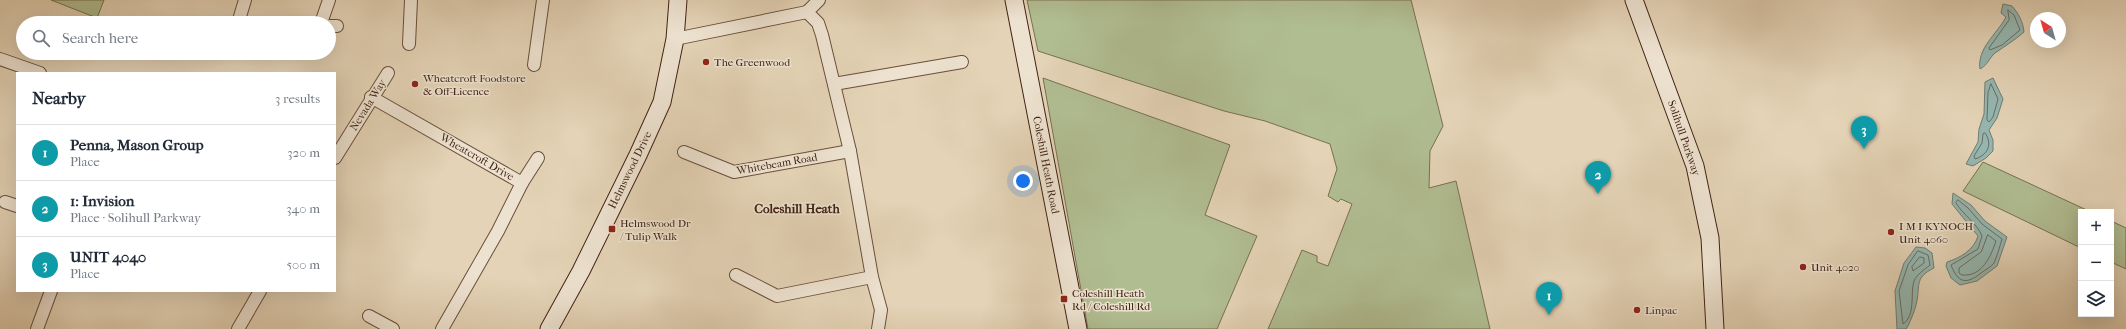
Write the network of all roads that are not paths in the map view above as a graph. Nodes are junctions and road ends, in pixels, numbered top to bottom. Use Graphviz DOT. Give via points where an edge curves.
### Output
graph roads {
  1 [pos="245,0"];
  2 [pos="329,0"];
  3 [pos="411,0"];
  4 [pos="543,0"];
  5 [pos="678,0"];
  6 [pos="819,0"];
  7 [pos="1014,0"];
  8 [pos="1634,0"];
  9 [pos="807,12"];
  10 [pos="240,16"];
  11 [pos="323,16"];
  12 [pos="675,39"];
  13 [pos="409,44"];
  14 [pos="0,59"];
  15 [pos="962,62"];
  16 [pos="534,65"];
  17 [pos="37,72"];
  18 [pos="388,73"];
  19 [pos="834,84"];
  20 [pos="371,97"];
  21 [pos="850,151"];
  22 [pos="684,152"];
  23 [pos="336,156"];
  24 [pos="538,158"];
  25 [pos="522,183"];
  26 [pos="5,202"];
  27 [pos="16,206"];
  28 [pos="736,275"];
  29 [pos="872,277"];
  30 [pos="51,292"];
  31 [pos="259,292"];
  32 [pos="369,316"];
  33 [pos="37,329"];
  34 [pos="238,329"];
  35 [pos="393,329"];
  36 [pos="442,329"];
  37 [pos="549,329"];
  38 [pos="878,329"];
  39 [pos="1078,329"];
  40 [pos="1715,329"];
  1 -- 10 [label="street"];
  2 -- 11 [label="street"];
  3 -- 13 [label="street"];
  4 -- 16 [label="street"];
  5 -- 12 [label="street, Helmswood Drive"];
  6 -- 9 [label="street"];
  7 -- 39 [label="street, Coleshill Heath Road"];
  8 -- 40 [label="street, Solihull Parkway" via="1695,166 1710,238"];
  9 -- 12 [label="street"];
  9 -- 19 [label="street" via="818,23"];
  12 -- 37 [label="street, Helmswood Drive" via="662,102 581,271"];
  14 -- 17 [label="street"];
  15 -- 19 [label="street"];
  18 -- 20 [label="street, Nevada Way"];
  19 -- 21 [label="street"];
  20 -- 23 [label="street, Nevada Way"];
  20 -- 25 [label="street, Wheatcroft Drive"];
  21 -- 22 [label="street, Whitebeam Road" via="734,172"];
  21 -- 29 [label="street"];
  24 -- 25 [label="street"];
  25 -- 36 [label="street, Wheatcroft Drive" via="498,231"];
  26 -- 27 [label="street"];
  28 -- 29 [label="street" via="777,296"];
  29 -- 38 [label="street" via="881,310"];
  30 -- 33 [label="street"];
  31 -- 34 [label="street"];
  32 -- 35 [label="street"];
}
